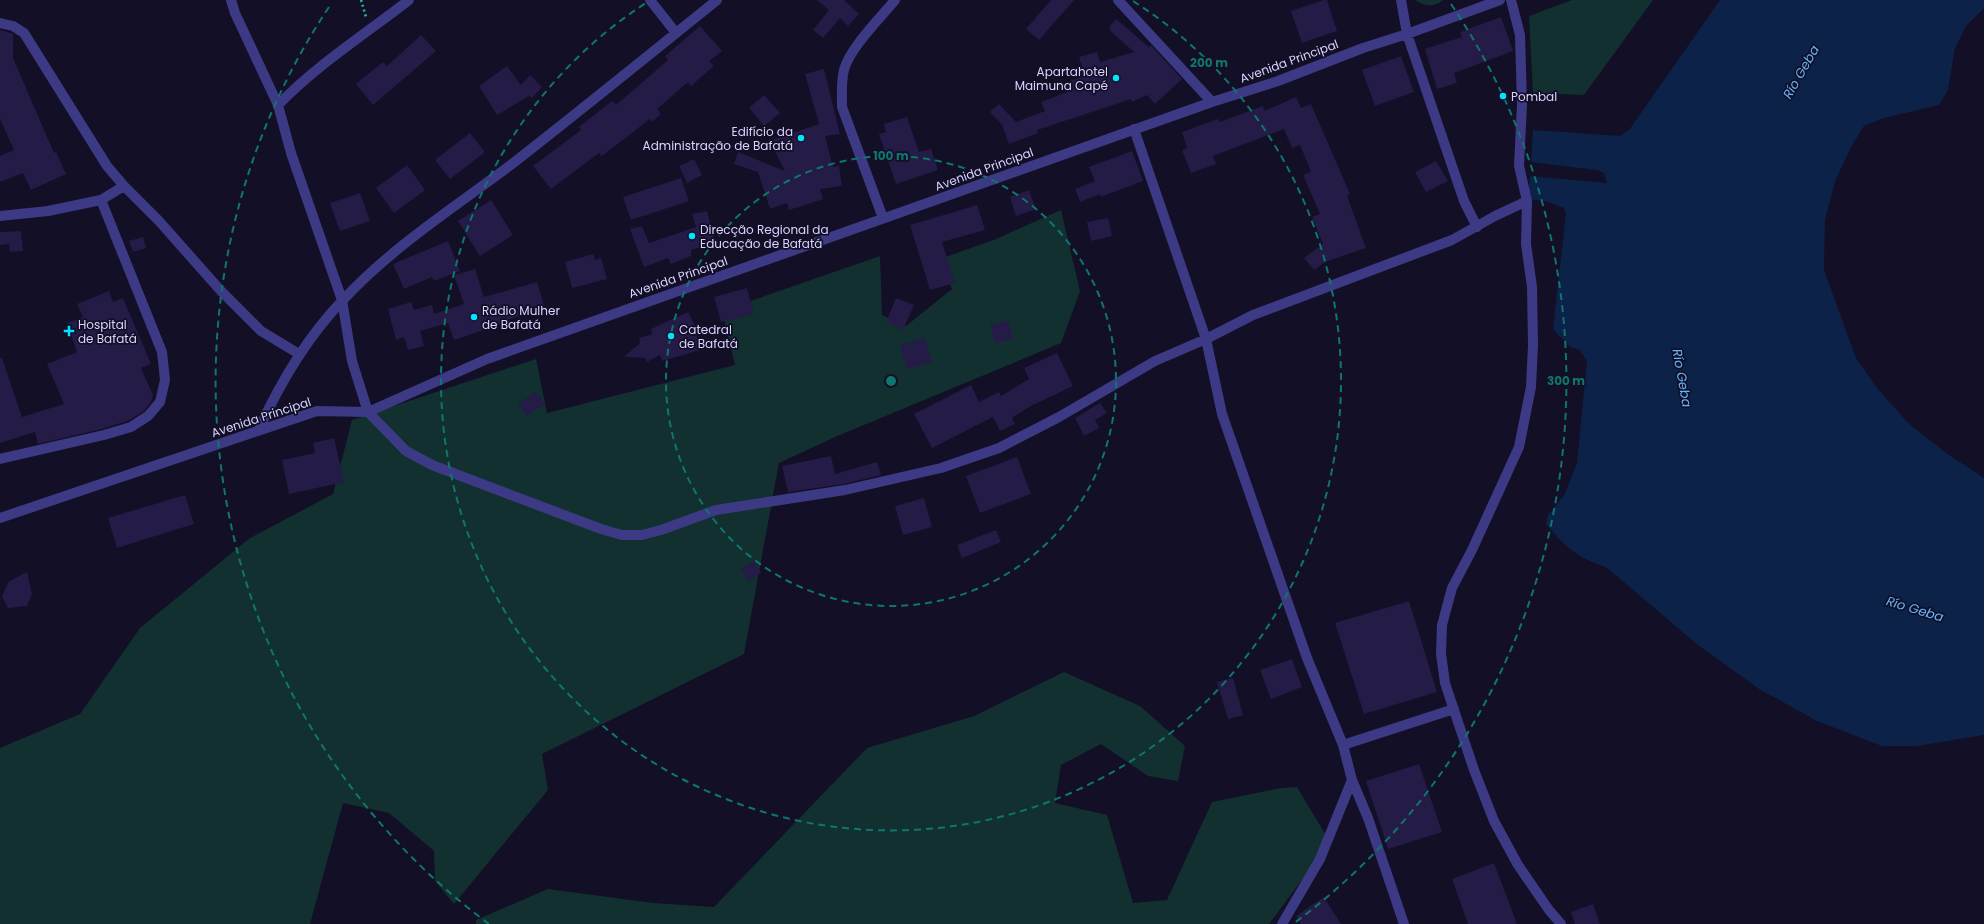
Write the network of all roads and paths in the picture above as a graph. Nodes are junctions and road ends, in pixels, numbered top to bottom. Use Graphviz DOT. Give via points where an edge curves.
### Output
graph roads {
  1 [pos="231,0"];
  2 [pos="361,0"];
  3 [pos="408,0"];
  4 [pos="650,0"];
  5 [pos="716,0"];
  6 [pos="895,0"];
  7 [pos="1118,0"];
  8 [pos="1402,0"];
  9 [pos="1500,0"];
  10 [pos="1511,0"];
  11 [pos="0,23"];
  12 [pos="370,29"];
  13 [pos="676,33"];
  14 [pos="1407,34"];
  15 [pos="1212,102"];
  16 [pos="278,105"];
  17 [pos="1134,130"];
  18 [pos="124,186"];
  19 [pos="101,200"];
  20 [pos="1527,201"];
  21 [pos="0,216"];
  22 [pos="883,218"];
  23 [pos="1477,227"];
  24 [pos="342,300"];
  25 [pos="1206,339"];
  26 [pos="299,354"];
  27 [pos="368,412"];
  28 [pos="258,430"];
  29 [pos="0,459"];
  30 [pos="0,518"];
  31 [pos="1454,709"];
  32 [pos="1343,745"];
  33 [pos="1352,780"];
  34 [pos="1282,924"];
  35 [pos="1404,924"];
  36 [pos="1561,924"];
  1 -- 16 [label="street" via="235,14"];
  2 -- 12 [label="path"];
  3 -- 12 [label="street"];
  4 -- 13 [label="street"];
  5 -- 13 [label="street"];
  6 -- 22 [label="street" via="858,45 845,68 842,88 842,106"];
  7 -- 15 [label="street"];
  8 -- 14 [label="street"];
  9 -- 14 [label="street, Avenida Principal"];
  10 -- 20 [label="street" via="1520,35 1522,104 1519,166"];
  11 -- 18 [label="street" via="13,26 24,33 107,166"];
  12 -- 16 [label="street" via="312,72"];
  13 -- 24 [label="street" via="511,165 420,232"];
  14 -- 15 [label="street, Avenida Principal"];
  14 -- 23 [label="street" via="1464,200"];
  15 -- 17 [label="street, Avenida Principal"];
  16 -- 24 [label="street" via="291,154"];
  17 -- 22 [label="street, Avenida Principal"];
  17 -- 25 [label="street"];
  18 -- 19 [label="street"];
  18 -- 26 [label="street" via="261,331"];
  19 -- 21 [label="street" via="48,211"];
  19 -- 29 [label="street" via="162,352 165,380 160,402 148,416 132,427"];
  20 -- 23 [label="street"];
  20 -- 31 [label="street" via="1526,244 1533,317 1530,387 1519,447 1452,588 1442,625 1441,654 1445,682"];
  22 -- 27 [label="street, Avenida Principal" via="487,359"];
  23 -- 25 [label="street" via="1452,240 1253,315"];
  24 -- 26 [label="street"];
  24 -- 27 [label="street" via="352,361"];
  25 -- 27 [label="street" via="1155,361 1059,417 999,448 941,468 845,490 716,510 642,535 622,535 601,529 432,465 406,451"];
  25 -- 32 [label="street" via="1222,414 1307,658"];
  26 -- 28 [label="street"];
  27 -- 28 [label="street, Avenida Principal" via="316,411"];
  28 -- 30 [label="street, Avenida Principal"];
  31 -- 32 [label="street"];
  31 -- 36 [label="street" via="1494,821 1518,865"];
  32 -- 33 [label="street"];
  33 -- 34 [label="street" via="1320,859"];
  33 -- 35 [label="street" via="1368,818"];
}
